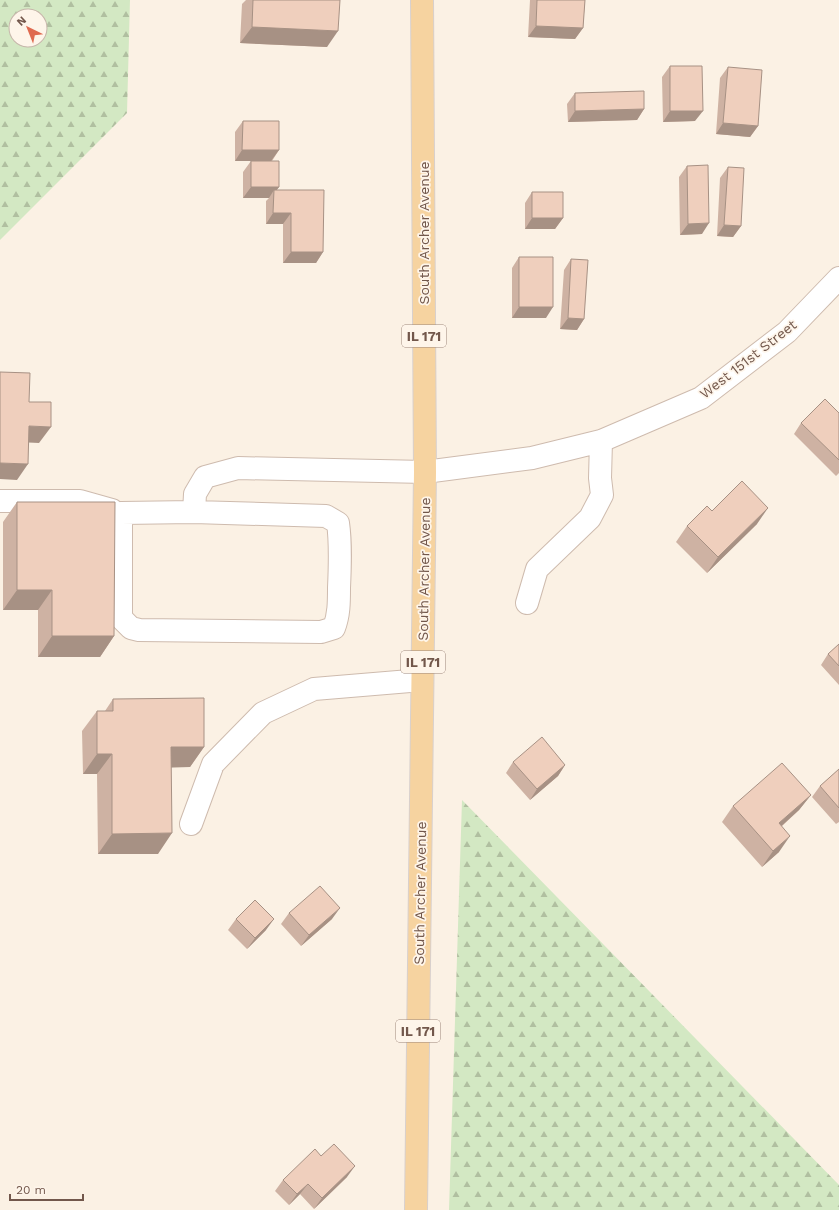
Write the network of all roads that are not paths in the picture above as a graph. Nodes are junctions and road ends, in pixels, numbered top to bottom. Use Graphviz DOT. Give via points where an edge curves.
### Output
graph roads {
  1 [pos="422,0"];
  2 [pos="839,278"];
  3 [pos="601,441"];
  4 [pos="425,472"];
  5 [pos="0,501"];
  6 [pos="194,512"];
  7 [pos="121,513"];
  8 [pos="527,603"];
  9 [pos="422,680"];
  10 [pos="191,824"];
  11 [pos="416,1210"];
  1 -- 4 [label="main road, South Archer Avenue / IL 171"];
  2 -- 3 [label="street, West 151st Street" via="787,332 701,398"];
  3 -- 4 [label="street, West 151st Street" via="532,458"];
  3 -- 8 [label="street" via="602,495 590,518 537,569"];
  4 -- 6 [label="street, West 151st Street" via="238,468 205,477 195,494"];
  4 -- 9 [label="main road, South Archer Avenue / IL 171"];
  5 -- 7 [label="street" via="80,501"];
  6 -- 7 [label="street"];
  6 -- 7 [label="street" via="326,516 338,523 340,573 338,618 334,628 321,632 131,628 121,618"];
  9 -- 10 [label="street" via="314,689 263,713 213,764"];
  9 -- 11 [label="main road, South Archer Avenue / IL 171"];
}
